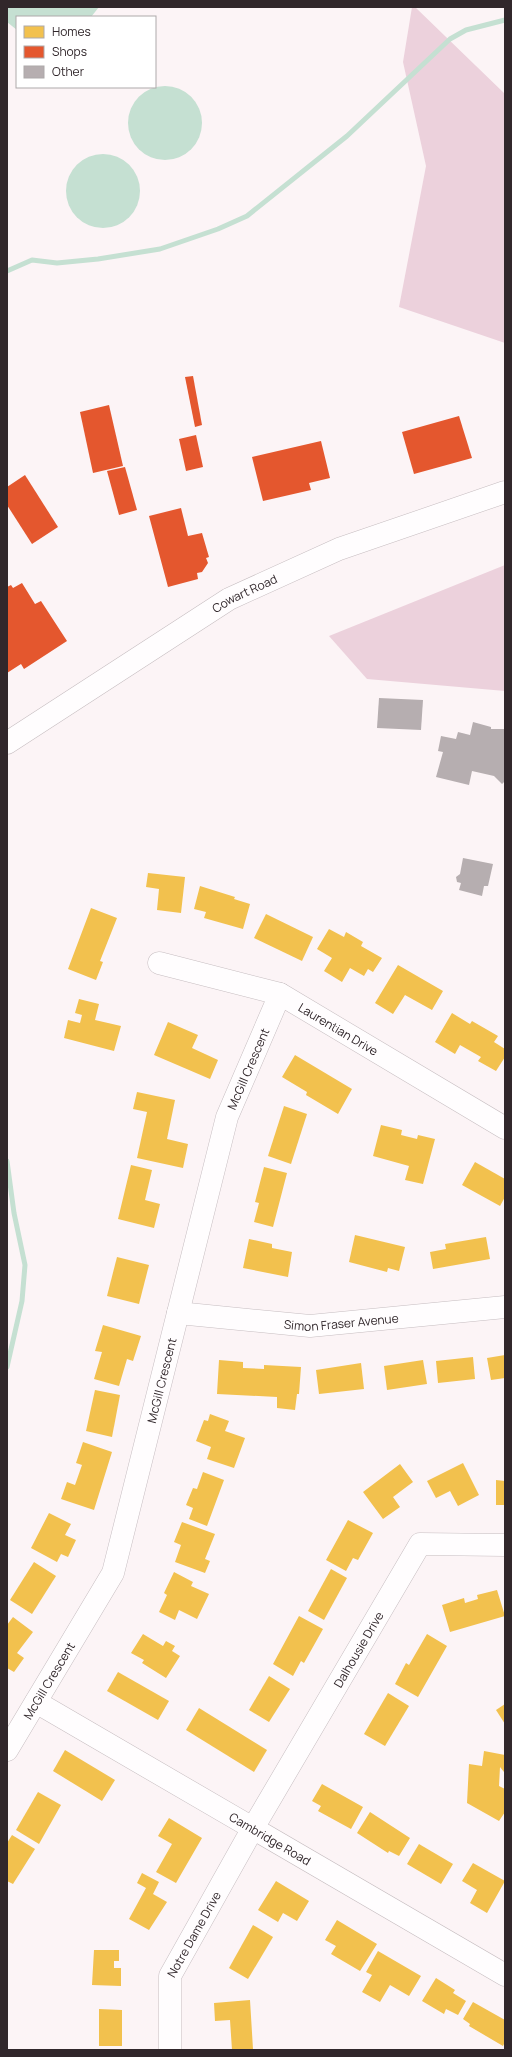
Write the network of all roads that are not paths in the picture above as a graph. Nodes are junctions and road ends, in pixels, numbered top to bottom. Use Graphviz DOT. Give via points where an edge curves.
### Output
graph roads {
  1 [pos="505,492"];
  2 [pos="7,743"];
  3 [pos="159,963"];
  4 [pos="280,994"];
  5 [pos="505,1128"];
  6 [pos="505,1307"];
  7 [pos="178,1313"];
  8 [pos="505,1545"];
  9 [pos="36,1702"];
  10 [pos="7,1750"];
  11 [pos="254,1828"];
  12 [pos="505,1975"];
  13 [pos="170,2050"];
  1 -- 2 [label="street, Cowart Road" via="339,548 229,599"];
  3 -- 4 [label="street, Laurentian Drive"];
  4 -- 5 [label="street, Laurentian Drive"];
  4 -- 7 [label="street, McGill Crescent" via="227,1117"];
  6 -- 7 [label="street, Simon Fraser Avenue" via="310,1326"];
  7 -- 9 [label="street, McGill Crescent" via="112,1573"];
  8 -- 11 [label="street, Dalhousie Drive" via="420,1544"];
  9 -- 10 [label="street, McGill Crescent"];
  9 -- 11 [label="street, Cambridge Road"];
  11 -- 12 [label="street, Cambridge Road"];
  11 -- 13 [label="street, Notre Dame Drive" via="170,1976"];
}
